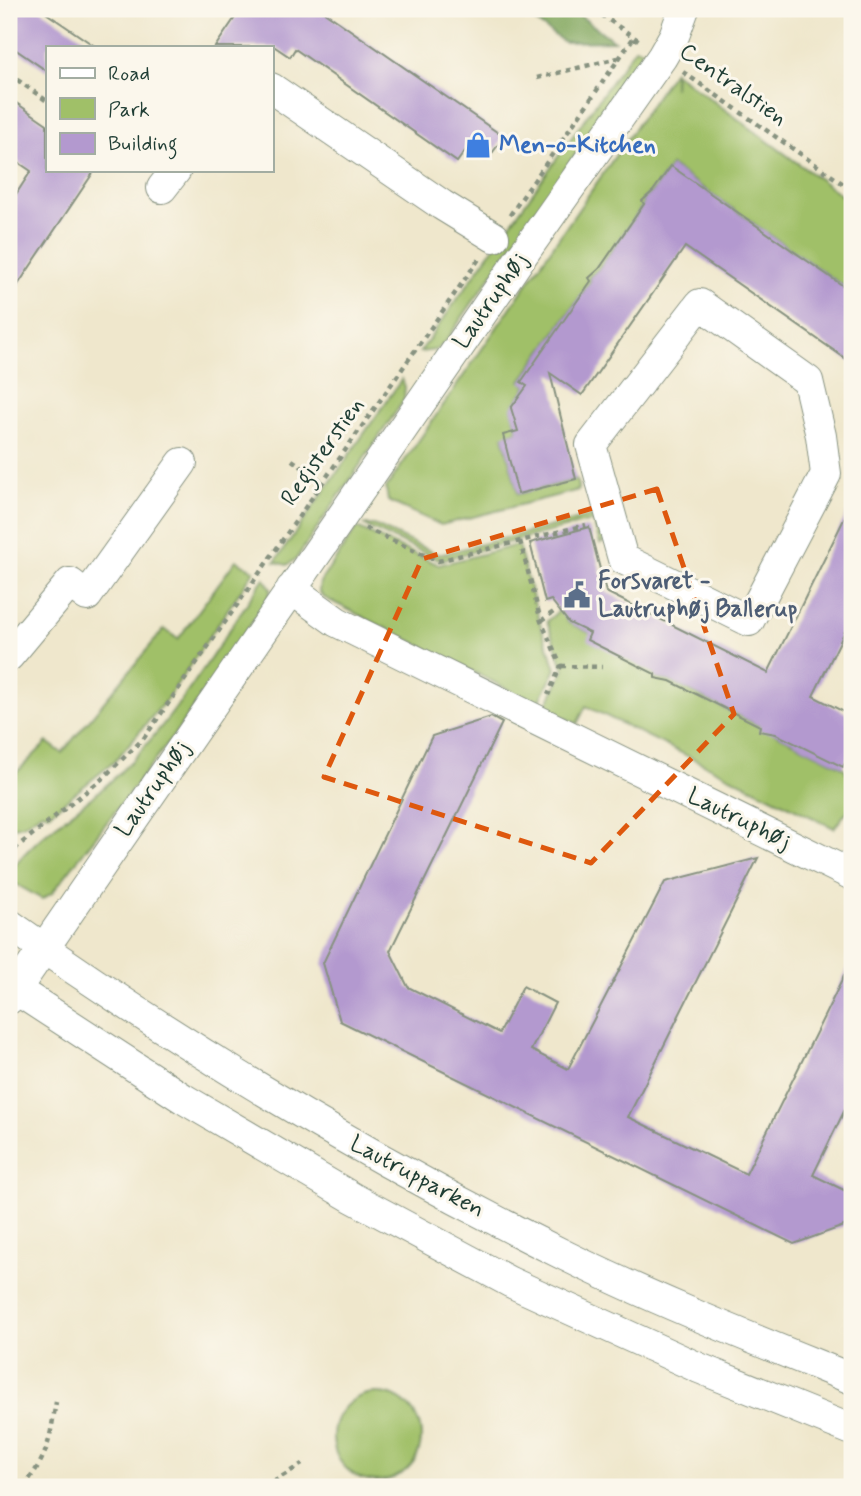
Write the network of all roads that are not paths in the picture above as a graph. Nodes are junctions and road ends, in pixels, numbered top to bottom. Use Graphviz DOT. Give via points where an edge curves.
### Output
graph roads {
  1 [pos="684,9"];
  2 [pos="273,89"];
  3 [pos="494,237"];
  4 [pos="821,436"];
  5 [pos="183,463"];
  6 [pos="291,589"];
  7 [pos="9,656"];
  8 [pos="852,876"];
  9 [pos="9,923"];
  10 [pos="43,948"];
  11 [pos="11,992"];
  12 [pos="852,1379"];
  13 [pos="852,1430"];
  1 -- 6 [label="street, Lautruphøj" via="662,57"];
  2 -- 3 [label="street"];
  4 -- 4 [label="street" via="826,474 749,621 623,559 592,445 700,304 808,381"];
  5 -- 7 [label="street" via="88,596 70,583"];
  6 -- 8 [label="street, Lautruphøj" via="338,622"];
  6 -- 10 [label="street, Lautruphøj"];
  9 -- 10 [label="street, Lautrupparken"];
  10 -- 11 [label="street, Lautruphøj"];
  10 -- 12 [label="street, Lautrupparken" via="236,1074 391,1164 566,1256"];
  11 -- 13 [label="street, Lautrupparken" via="353,1198 510,1282 699,1368"];
}
